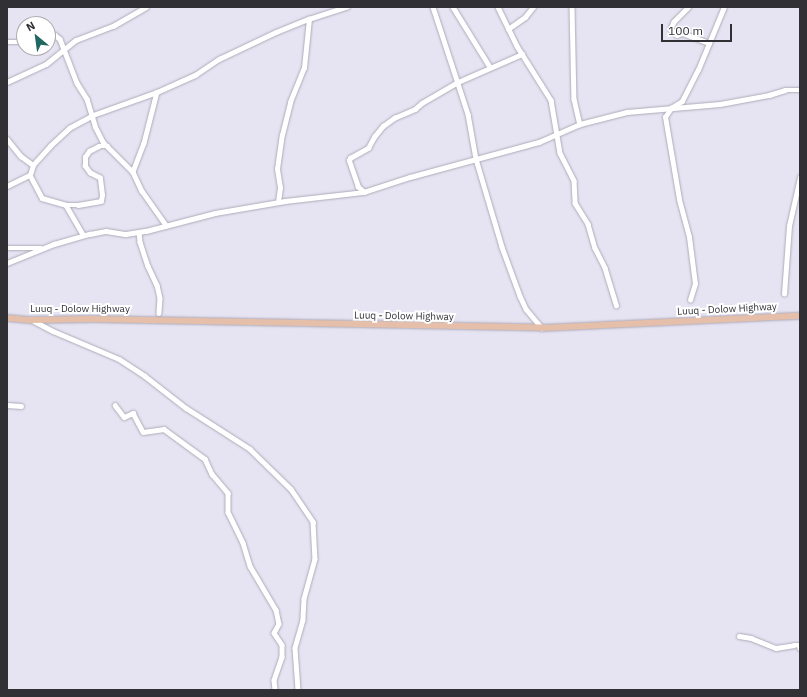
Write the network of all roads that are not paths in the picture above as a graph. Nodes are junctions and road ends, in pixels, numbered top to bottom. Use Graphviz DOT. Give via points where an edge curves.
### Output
graph roads {
  1 [pos="146,7"];
  2 [pos="347,7"];
  3 [pos="433,7"];
  4 [pos="453,7"];
  5 [pos="498,7"];
  6 [pos="532,7"];
  7 [pos="689,7"];
  8 [pos="720,7"];
  9 [pos="724,7"];
  10 [pos="570,8"];
  11 [pos="309,19"];
  12 [pos="508,29"];
  13 [pos="56,36"];
  14 [pos="709,43"];
  15 [pos="64,50"];
  16 [pos="522,54"];
  17 [pos="490,66"];
  18 [pos="7,82"];
  19 [pos="458,82"];
  20 [pos="800,90"];
  21 [pos="157,92"];
  22 [pos="671,108"];
  23 [pos="91,117"];
  24 [pos="580,124"];
  25 [pos="558,135"];
  26 [pos="7,139"];
  27 [pos="108,146"];
  28 [pos="476,159"];
  29 [pos="33,165"];
  30 [pos="133,172"];
  31 [pos="30,175"];
  32 [pos="800,177"];
  33 [pos="7,186"];
  34 [pos="364,192"];
  35 [pos="278,202"];
  36 [pos="66,205"];
  37 [pos="166,225"];
  38 [pos="139,232"];
  39 [pos="82,235"];
  40 [pos="7,248"];
  41 [pos="44,248"];
  42 [pos="7,264"];
  43 [pos="784,294"];
  44 [pos="690,300"];
  45 [pos="616,305"];
  46 [pos="159,313"];
  47 [pos="800,316"];
  48 [pos="7,318"];
  49 [pos="32,320"];
  50 [pos="542,328"];
  51 [pos="115,404"];
  52 [pos="7,405"];
  53 [pos="21,406"];
  54 [pos="739,636"];
  55 [pos="800,648"];
  56 [pos="275,690"];
  57 [pos="298,690"];
  1 -- 15 [label="street" via="113,26 76,40"];
  2 -- 11 [label="street"];
  3 -- 19 [label="street"];
  4 -- 17 [label="street"];
  5 -- 12 [label="street"];
  6 -- 12 [label="street" via="525,17"];
  7 -- 14 [label="street" via="674,22 671,29 677,35 682,34"];
  8 -- 9 [label="street"];
  9 -- 14 [label="street"];
  10 -- 24 [label="street" via="574,99"];
  11 -- 21 [label="street" via="249,44 195,75"];
  11 -- 35 [label="street" via="304,68 290,102 282,135 277,170 280,188"];
  12 -- 16 [label="street"];
  13 -- 15 [label="street"];
  14 -- 22 [label="street" via="682,101"];
  15 -- 18 [label="street" via="46,64"];
  15 -- 23 [label="street" via="77,83 87,99"];
  16 -- 17 [label="street"];
  16 -- 25 [label="street" via="551,100"];
  17 -- 19 [label="street"];
  19 -- 28 [label="street"];
  19 -- 34 [label="street" via="415,109 394,118 374,136 368,148 350,158 353,176 358,187"];
  20 -- 22 [label="street" via="785,90 720,104"];
  21 -- 23 [label="street"];
  21 -- 30 [label="street" via="144,143"];
  22 -- 24 [label="street" via="628,112"];
  22 -- 44 [label="street" via="665,118 679,199 689,237 695,284"];
  23 -- 27 [label="street" via="103,142"];
  23 -- 29 [label="street" via="69,128"];
  24 -- 25 [label="street"];
  25 -- 28 [label="street"];
  25 -- 45 [label="street" via="560,153 574,181 575,203 588,224"];
  26 -- 29 [label="street" via="21,156"];
  27 -- 30 [label="street"];
  27 -- 36 [label="street" via="98,146 85,157 85,166 90,173 100,178 101,201"];
  28 -- 34 [label="street"];
  28 -- 50 [label="street" via="502,247 520,296"];
  29 -- 31 [label="street"];
  30 -- 37 [label="street" via="142,191"];
  31 -- 33 [label="street"];
  31 -- 36 [label="street" via="42,198"];
  32 -- 43 [label="street" via="789,226"];
  34 -- 35 [label="street"];
  35 -- 37 [label="street"];
  36 -- 39 [label="street"];
  37 -- 38 [label="street"];
  38 -- 39 [label="street" via="126,234 106,231"];
  38 -- 46 [label="street" via="146,260 157,285 160,298"];
  39 -- 41 [label="street"];
  40 -- 41 [label="street"];
  41 -- 42 [label="street"];
  47 -- 50 [label="main road, Luuq - Dolow Highway"];
  48 -- 49 [label="main road, Luuq - Dolow Highway"];
  49 -- 50 [label="main road, Luuq - Dolow Highway" via="100,319"];
  49 -- 57 [label="street" via="125,363 186,408 250,449 291,489 312,522 315,559 295,648"];
  51 -- 56 [label="street" via="124,417 133,413 143,432 164,429 205,459 212,474 228,493 228,512 243,542 250,566 276,610 280,624 274,633 282,644 282,657 274,680"];
  52 -- 53 [label="street"];
  54 -- 55 [label="street" via="776,648 794,645"];
}
